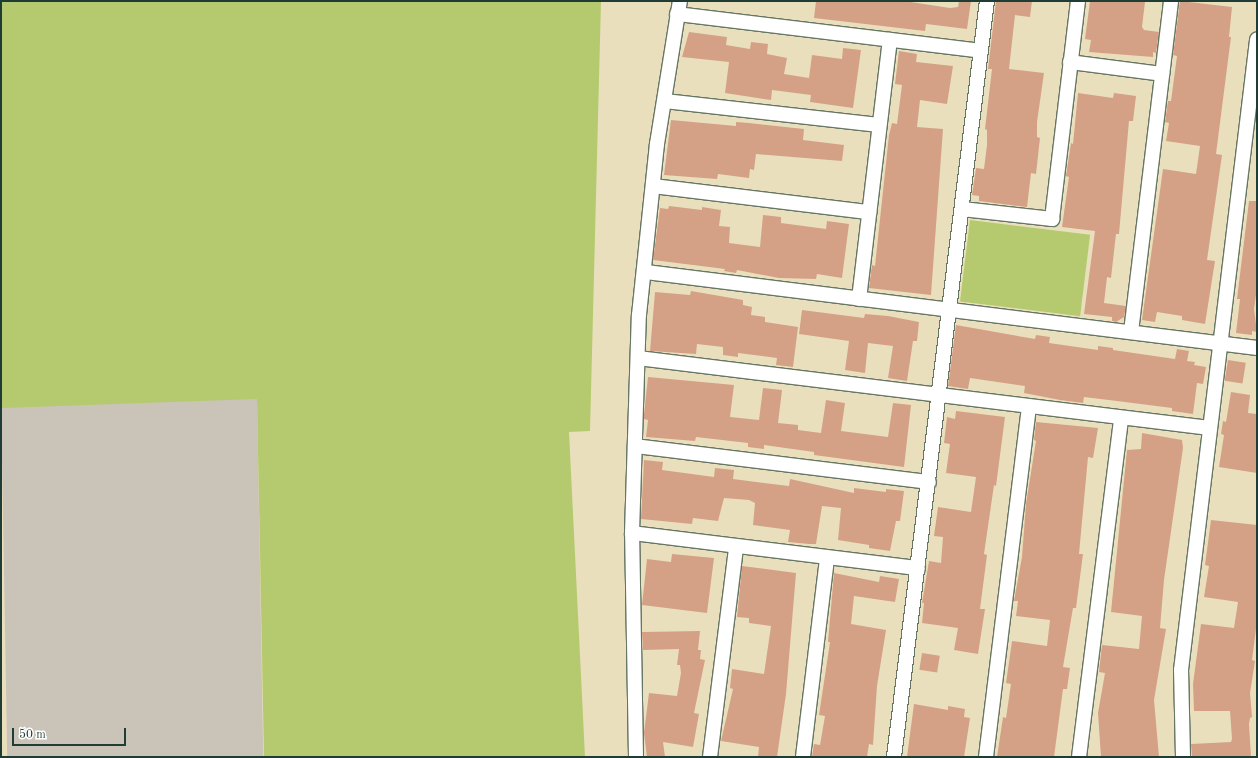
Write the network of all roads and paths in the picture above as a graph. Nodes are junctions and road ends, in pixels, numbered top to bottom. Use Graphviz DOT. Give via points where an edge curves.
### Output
graph roads {
  1 [pos="987,1"];
  2 [pos="1078,1"];
  3 [pos="1171,1"];
  4 [pos="678,8"];
  5 [pos="890,40"];
  6 [pos="1257,40"];
  7 [pos="981,51"];
  8 [pos="1070,62"];
  9 [pos="1162,74"];
  10 [pos="665,102"];
  11 [pos="879,125"];
  12 [pos="653,186"];
  13 [pos="962,209"];
  14 [pos="869,212"];
  15 [pos="646,272"];
  16 [pos="859,299"];
  17 [pos="949,310"];
  18 [pos="1131,332"];
  19 [pos="1221,344"];
  20 [pos="1257,348"];
  21 [pos="638,358"];
  22 [pos="939,397"];
  23 [pos="1030,408"];
  24 [pos="1121,419"];
  25 [pos="1210,428"];
  26 [pos="635,446"];
  27 [pos="929,482"];
  28 [pos="632,533"];
  29 [pos="736,547"];
  30 [pos="827,558"];
  31 [pos="918,568"];
  32 [pos="636,757"];
  33 [pos="710,757"];
  34 [pos="803,757"];
  35 [pos="894,757"];
  36 [pos="986,757"];
  37 [pos="1079,757"];
  38 [pos="1183,757"];
  1 -- 7 [label="street"];
  2 -- 8 [label="street"];
  3 -- 9 [label="street"];
  4 -- 5 [label="street"];
  4 -- 10 [label="street"];
  5 -- 7 [label="street"];
  5 -- 11 [label="street"];
  6 -- 19 [label="street"];
  7 -- 13 [label="street"];
  8 -- 9 [label="street"];
  8 -- 13 [label="street" via="1052,220"];
  9 -- 18 [label="street"];
  10 -- 11 [label="street"];
  10 -- 12 [label="street"];
  11 -- 14 [label="street"];
  12 -- 14 [label="street"];
  12 -- 15 [label="street"];
  13 -- 17 [label="street"];
  14 -- 16 [label="street"];
  15 -- 16 [label="street"];
  15 -- 21 [label="street" via="639,315"];
  16 -- 17 [label="street"];
  17 -- 18 [label="street"];
  17 -- 22 [label="street"];
  18 -- 19 [label="street"];
  19 -- 20 [label="street"];
  19 -- 25 [label="street"];
  21 -- 22 [label="street"];
  21 -- 26 [label="street"];
  22 -- 23 [label="street"];
  22 -- 27 [label="street"];
  23 -- 24 [label="street"];
  23 -- 36 [label="street"];
  24 -- 25 [label="street"];
  24 -- 37 [label="street"];
  25 -- 38 [label="street" via="1180,670"];
  26 -- 27 [label="street"];
  26 -- 28 [label="street"];
  27 -- 31 [label="street"];
  28 -- 29 [label="street"];
  28 -- 32 [label="street"];
  29 -- 30 [label="street"];
  29 -- 33 [label="street"];
  30 -- 31 [label="street"];
  30 -- 34 [label="street"];
  31 -- 35 [label="street"];
}
